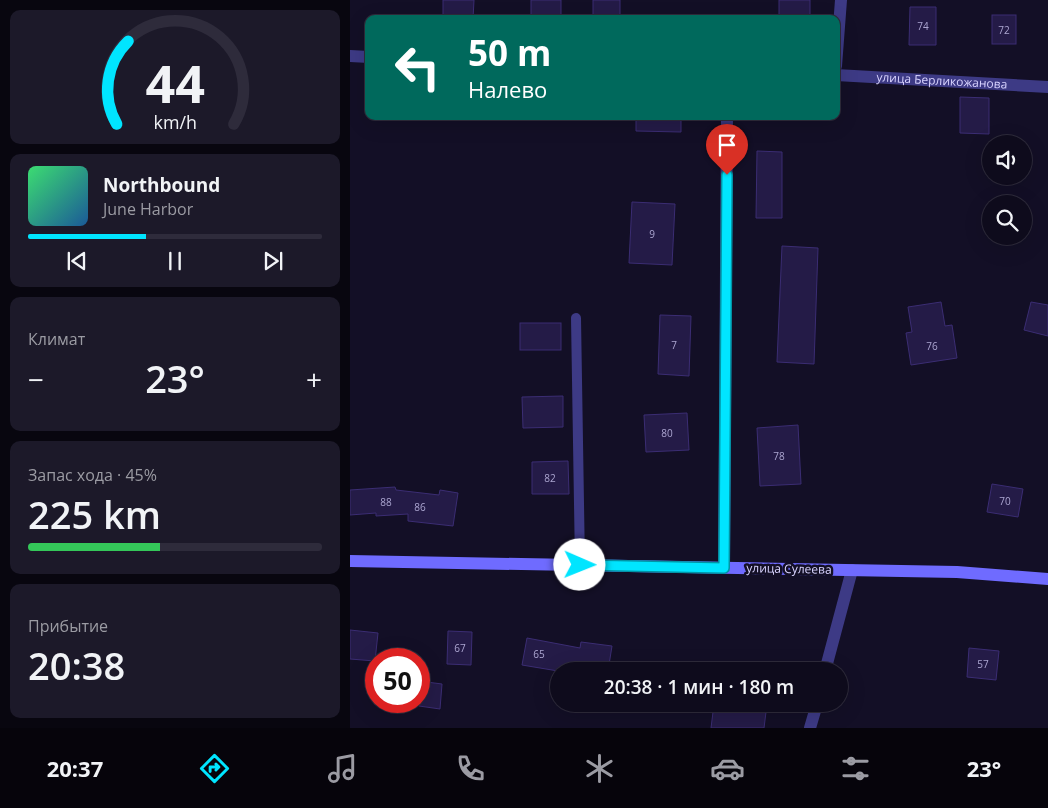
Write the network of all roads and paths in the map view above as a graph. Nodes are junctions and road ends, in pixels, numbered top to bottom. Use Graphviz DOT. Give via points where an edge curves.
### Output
graph roads {
  1 [pos="841,0"];
  2 [pos="840,15"];
  3 [pos="350,56"];
  4 [pos="365,57"];
  5 [pos="840,76"];
  6 [pos="1048,87"];
  7 [pos="727,120"];
  8 [pos="576,318"];
  9 [pos="350,561"];
  10 [pos="580,565"];
  11 [pos="724,568"];
  12 [pos="852,570"];
  13 [pos="1048,579"];
  14 [pos="827,662"];
  15 [pos="815,712"];
  16 [pos="810,728"];
  1 -- 2 [label="street"];
  3 -- 4 [label="street"];
  5 -- 6 [label="street, улица Берликожанова"];
  7 -- 11 [label="street"];
  8 -- 10 [label="lane"];
  9 -- 10 [label="main road, улица Сулеева"];
  10 -- 11 [label="main road, улица Сулеева"];
  11 -- 12 [label="main road, улица Сулеева"];
  12 -- 13 [label="main road, улица Сулеева" via="957,572"];
  12 -- 14 [label="street"];
  15 -- 16 [label="street"];
}
